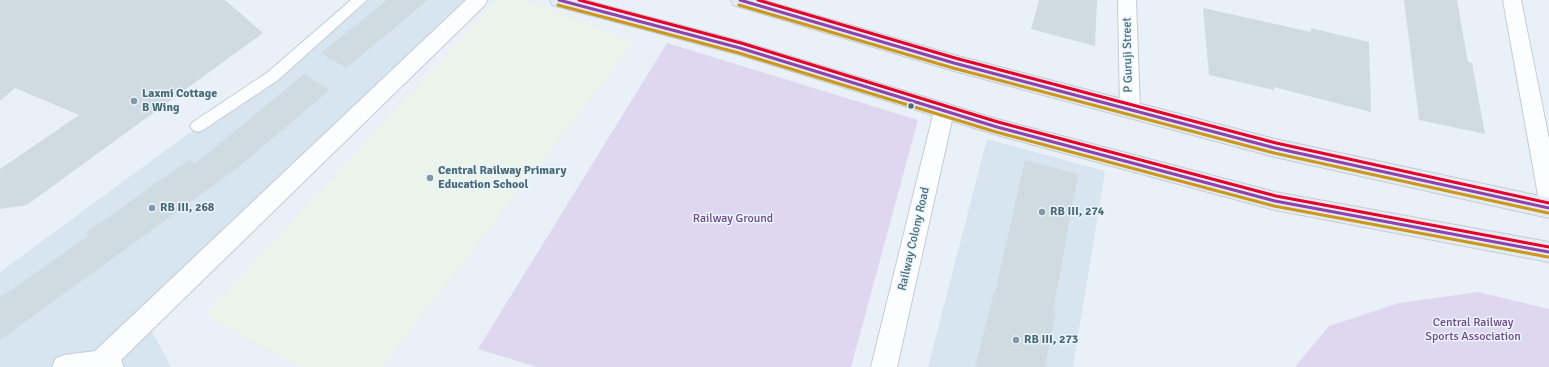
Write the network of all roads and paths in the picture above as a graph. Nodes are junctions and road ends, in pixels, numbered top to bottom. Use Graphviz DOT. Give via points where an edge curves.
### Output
graph roads {
  1 [pos="360,0"];
  2 [pos="478,0"];
  3 [pos="559,0"];
  4 [pos="740,0"];
  5 [pos="1127,0"];
  6 [pos="1512,0"];
  7 [pos="1130,110"];
  8 [pos="944,111"];
  9 [pos="198,126"];
  10 [pos="1549,195"];
  11 [pos="1549,208"];
  12 [pos="1549,252"];
  13 [pos="106,364"];
  14 [pos="65,367"];
  15 [pos="884,367"];
  1 -- 9 [label="lane" via="273,76"];
  2 -- 13 [label="street"];
  3 -- 8 [label="highway" via="740,48"];
  4 -- 7 [label="highway" via="954,63"];
  5 -- 7 [label="street, P Guruji Street"];
  6 -- 10 [label="street"];
  7 -- 11 [label="highway" via="1275,148"];
  8 -- 12 [label="highway" via="1275,201"];
  8 -- 15 [label="street, Railway Colony Road"];
  13 -- 14 [label="street"];
}
